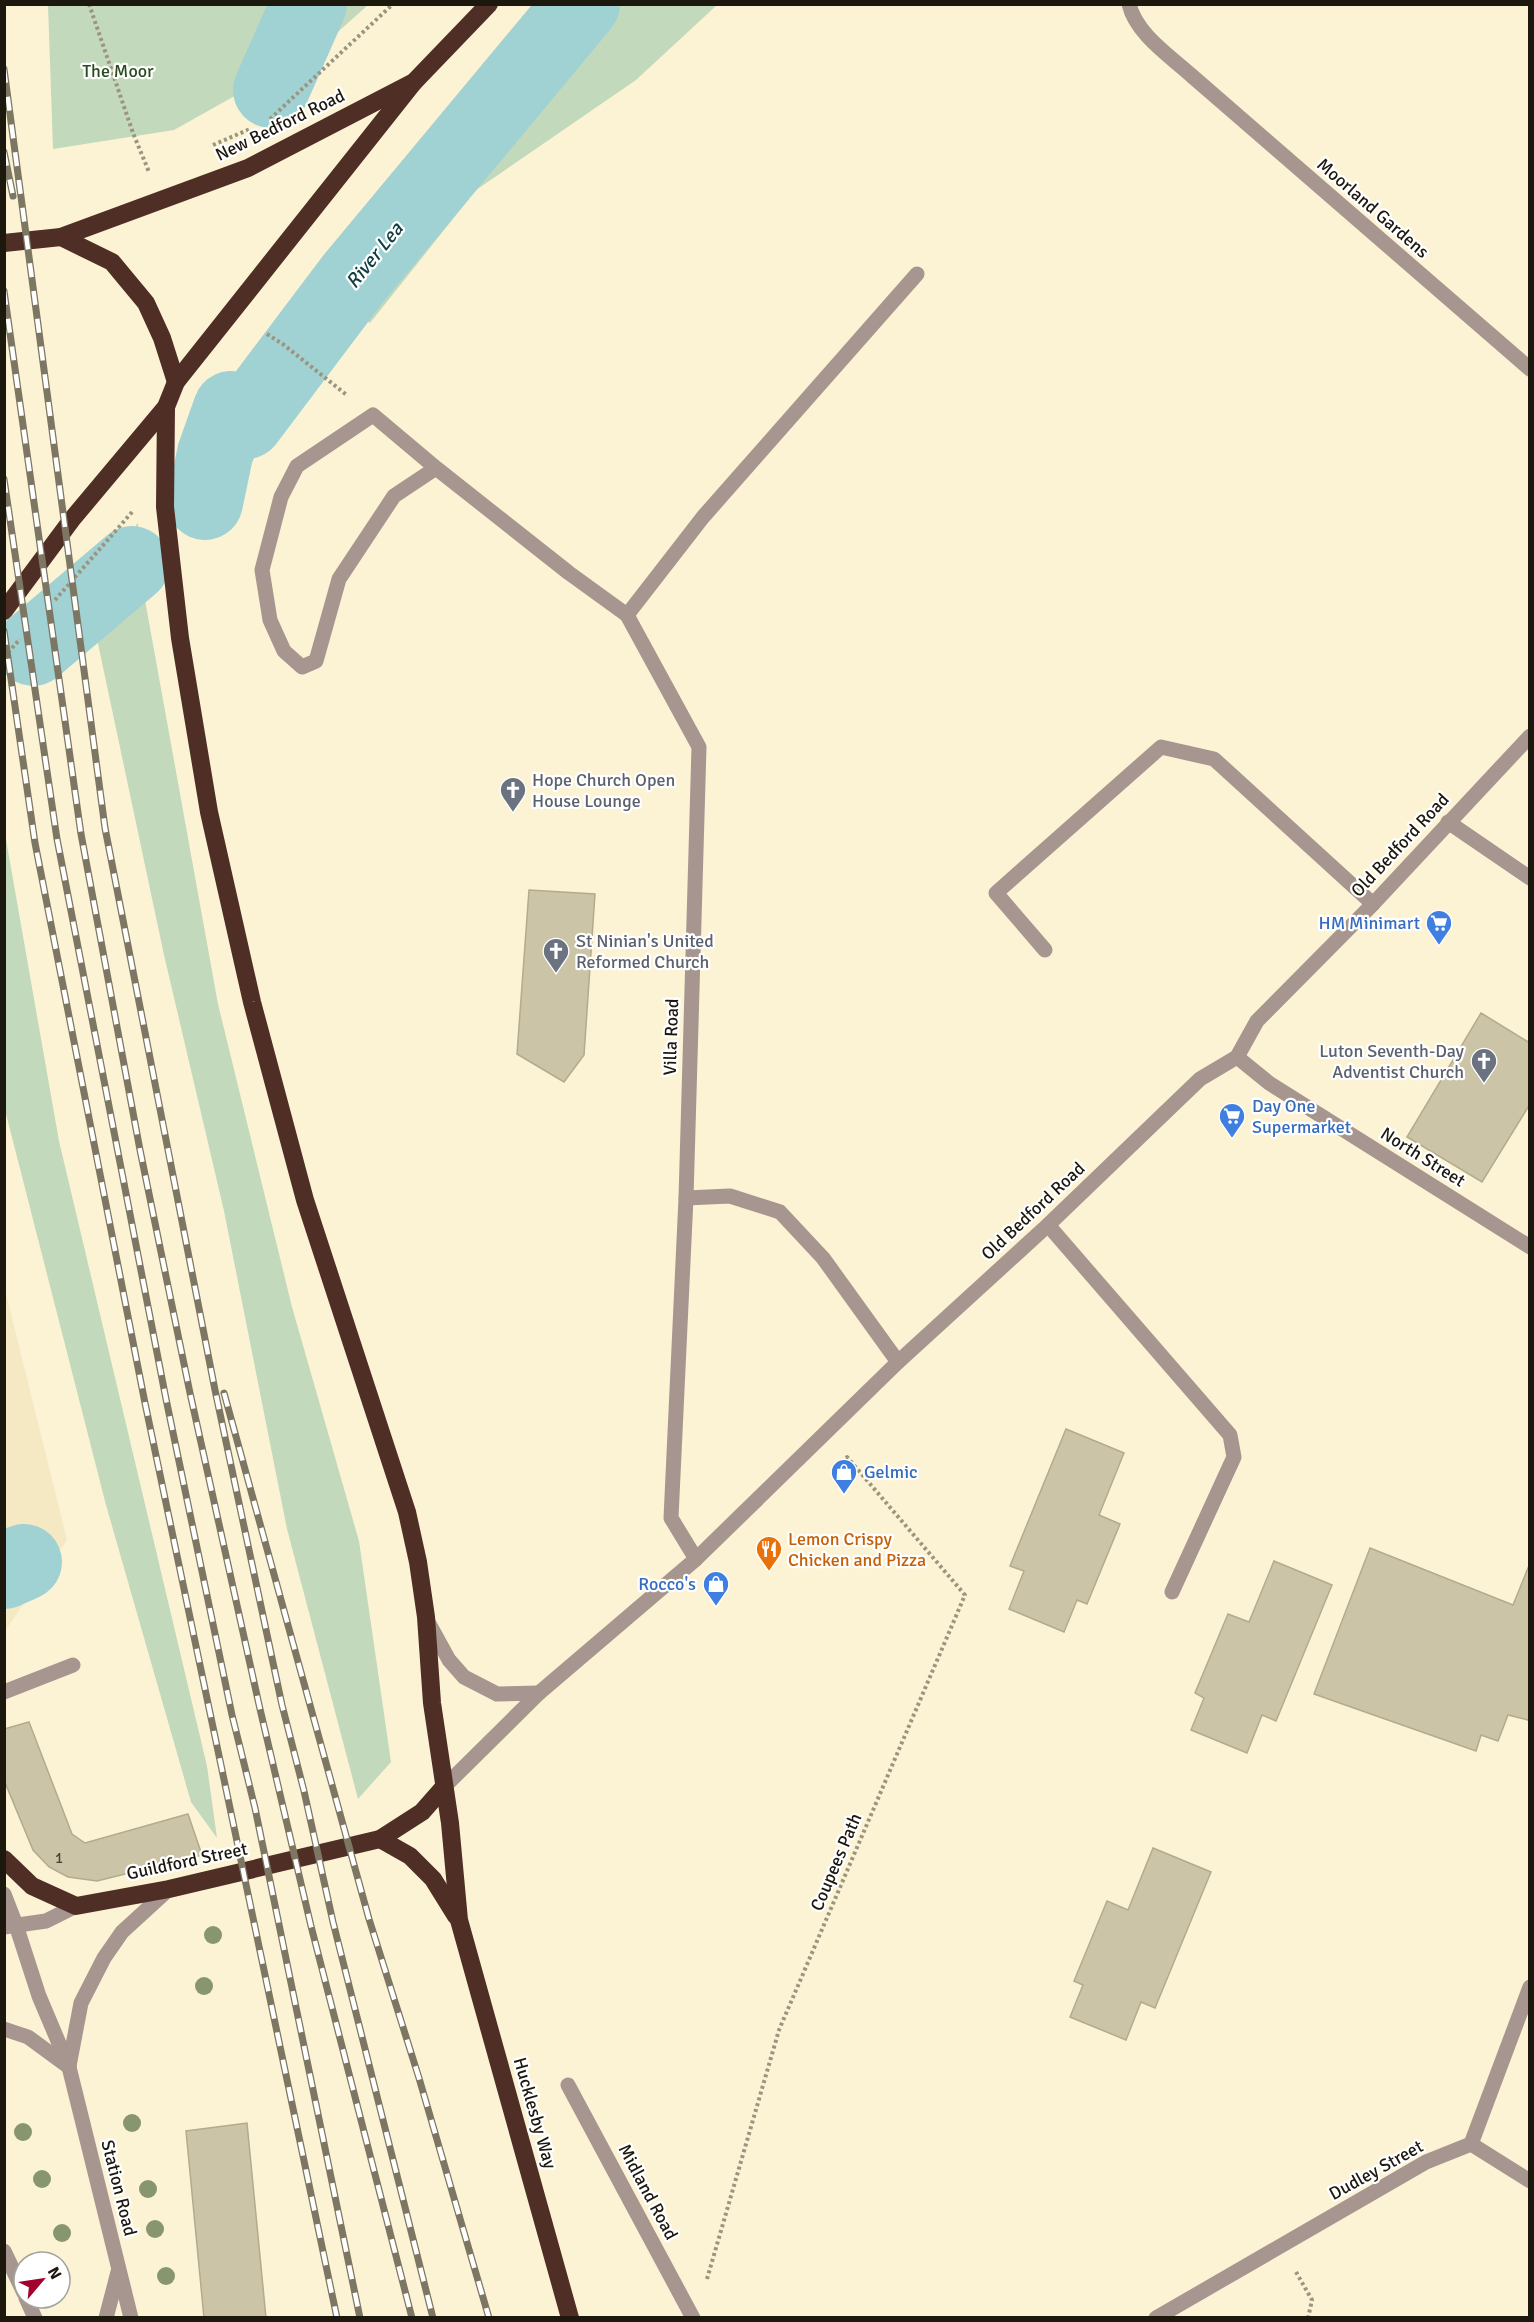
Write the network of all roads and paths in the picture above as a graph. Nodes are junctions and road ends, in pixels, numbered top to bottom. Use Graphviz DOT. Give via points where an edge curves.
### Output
graph roads {
  1 [pos="89,4"];
  2 [pos="393,4"];
  3 [pos="489,4"];
  4 [pos="1129,4"];
  5 [pos="414,82"];
  6 [pos="268,120"];
  7 [pos="258,125"];
  8 [pos="203,149"];
  9 [pos="160,168"];
  10 [pos="61,237"];
  11 [pos="4,243"];
  12 [pos="917,274"];
  13 [pos="267,334"];
  14 [pos="1530,369"];
  15 [pos="176,382"];
  16 [pos="166,408"];
  17 [pos="373,415"];
  18 [pos="436,468"];
  19 [pos="135,509"];
  20 [pos="51,604"];
  21 [pos="4,611"];
  22 [pos="627,615"];
  23 [pos="28,631"];
  24 [pos="4,657"];
  25 [pos="1530,735"];
  26 [pos="1448,822"];
  27 [pos="1530,878"];
  28 [pos="1372,904"];
  29 [pos="1045,950"];
  30 [pos="1237,1057"];
  31 [pos="686,1198"];
  32 [pos="1048,1225"];
  33 [pos="1530,1247"];
  34 [pos="898,1362"];
  35 [pos="847,1457"];
  36 [pos="696,1559"];
  37 [pos="1172,1592"];
  38 [pos="426,1617"];
  39 [pos="73,1665"];
  40 [pos="4,1692"];
  41 [pos="539,1693"];
  42 [pos="444,1787"];
  43 [pos="380,1839"];
  44 [pos="4,1859"];
  45 [pos="169,1888"];
  46 [pos="4,1894"];
  47 [pos="76,1906"];
  48 [pos="459,1920"];
  49 [pos="10,1926"];
  50 [pos="1530,1987"];
  51 [pos="4,2029"];
  52 [pos="69,2067"];
  53 [pos="568,2085"];
  54 [pos="1471,2144"];
  55 [pos="1530,2181"];
  56 [pos="1280,2246"];
  57 [pos="4,2251"];
  58 [pos="12,2268"];
  59 [pos="119,2269"];
  60 [pos="706,2283"];
  61 [pos="106,2318"];
  62 [pos="131,2318"];
  63 [pos="570,2318"];
  64 [pos="693,2318"];
  65 [pos="1156,2318"];
  66 [pos="1308,2318"];
  1 -- 9 [label="path" via="149,172"];
  2 -- 6 [label="path"];
  3 -- 5 [label="highway, New Bedford Road"];
  4 -- 14 [label="street, Moorland Gardens" via="1132,17 1145,33 1192,76"];
  5 -- 10 [label="highway, New Bedford Road" via="248,168"];
  5 -- 15 [label="highway"];
  7 -- 8 [label="path"];
  10 -- 11 [label="highway, New Bedford Road"];
  10 -- 15 [label="highway" via="112,262 146,303"];
  12 -- 22 [label="street" via="703,517"];
  13 -- 17 [label="path"];
  15 -- 16 [label="highway"];
  16 -- 21 [label="highway" via="73,518"];
  16 -- 38 [label="highway, Hucklesby Way" via="165,507 180,638 209,812 252,1002 304,1200 407,1512"];
  17 -- 18 [label="street"];
  17 -- 18 [label="street" via="297,466 281,497 262,570 270,620 284,651 302,667 316,661 339,579 394,496"];
  18 -- 22 [label="street"];
  19 -- 20 [label="path"];
  22 -- 31 [label="street, Villa Road" via="699,747"];
  23 -- 24 [label="path"];
  25 -- 26 [label="street, Old Bedford Road"];
  26 -- 27 [label="street"];
  26 -- 28 [label="street, Old Bedford Road"];
  28 -- 29 [label="street" via="1214,759 1161,747 996,893"];
  28 -- 30 [label="street, Old Bedford Road" via="1257,1021"];
  30 -- 32 [label="street, Old Bedford Road" via="1200,1079"];
  30 -- 33 [label="street, North Street" via="1269,1083"];
  31 -- 34 [label="street" via="730,1196 780,1212 823,1258"];
  31 -- 36 [label="street, Villa Road" via="671,1518"];
  32 -- 34 [label="street, Old Bedford Road"];
  32 -- 37 [label="street" via="1230,1435 1234,1457"];
  34 -- 36 [label="street, Old Bedford Road"];
  35 -- 60 [label="path, Coupees Path" via="965,1595 779,2030"];
  36 -- 41 [label="street, Old Bedford Road"];
  38 -- 41 [label="street" via="449,1660 464,1677 496,1694"];
  38 -- 42 [label="highway, Hucklesby Way" via="432,1703"];
  39 -- 40 [label="street"];
  41 -- 42 [label="street, Old Bedford Road"];
  42 -- 43 [label="highway, Guildford Street" via="422,1812"];
  42 -- 48 [label="highway, Hucklesby Way"];
  43 -- 45 [label="highway, Guildford Street"];
  43 -- 48 [label="highway, Hucklesby Way" via="410,1856 433,1879"];
  44 -- 47 [label="highway" via="32,1886"];
  45 -- 47 [label="highway, Guildford Street"];
  45 -- 52 [label="street, Station Road" via="122,1932 104,1958 81,2003"];
  46 -- 49 [label="street, Station Road"];
  47 -- 49 [label="street, Guildford Street" via="46,1921"];
  48 -- 63 [label="highway, Hucklesby Way"];
  49 -- 52 [label="street, Station Road"];
  50 -- 54 [label="street"];
  51 -- 52 [label="street" via="28,2037"];
  52 -- 59 [label="street, Station Road"];
  53 -- 64 [label="street, Midland Road"];
  54 -- 55 [label="street"];
  54 -- 56 [label="street, Dudley Street" via="1426,2162"];
  56 -- 65 [label="street, Dudley Street"];
  56 -- 66 [label="path" via="1312,2300"];
  57 -- 58 [label="street"];
  59 -- 61 [label="street"];
  59 -- 62 [label="street, Station Road"];
}
